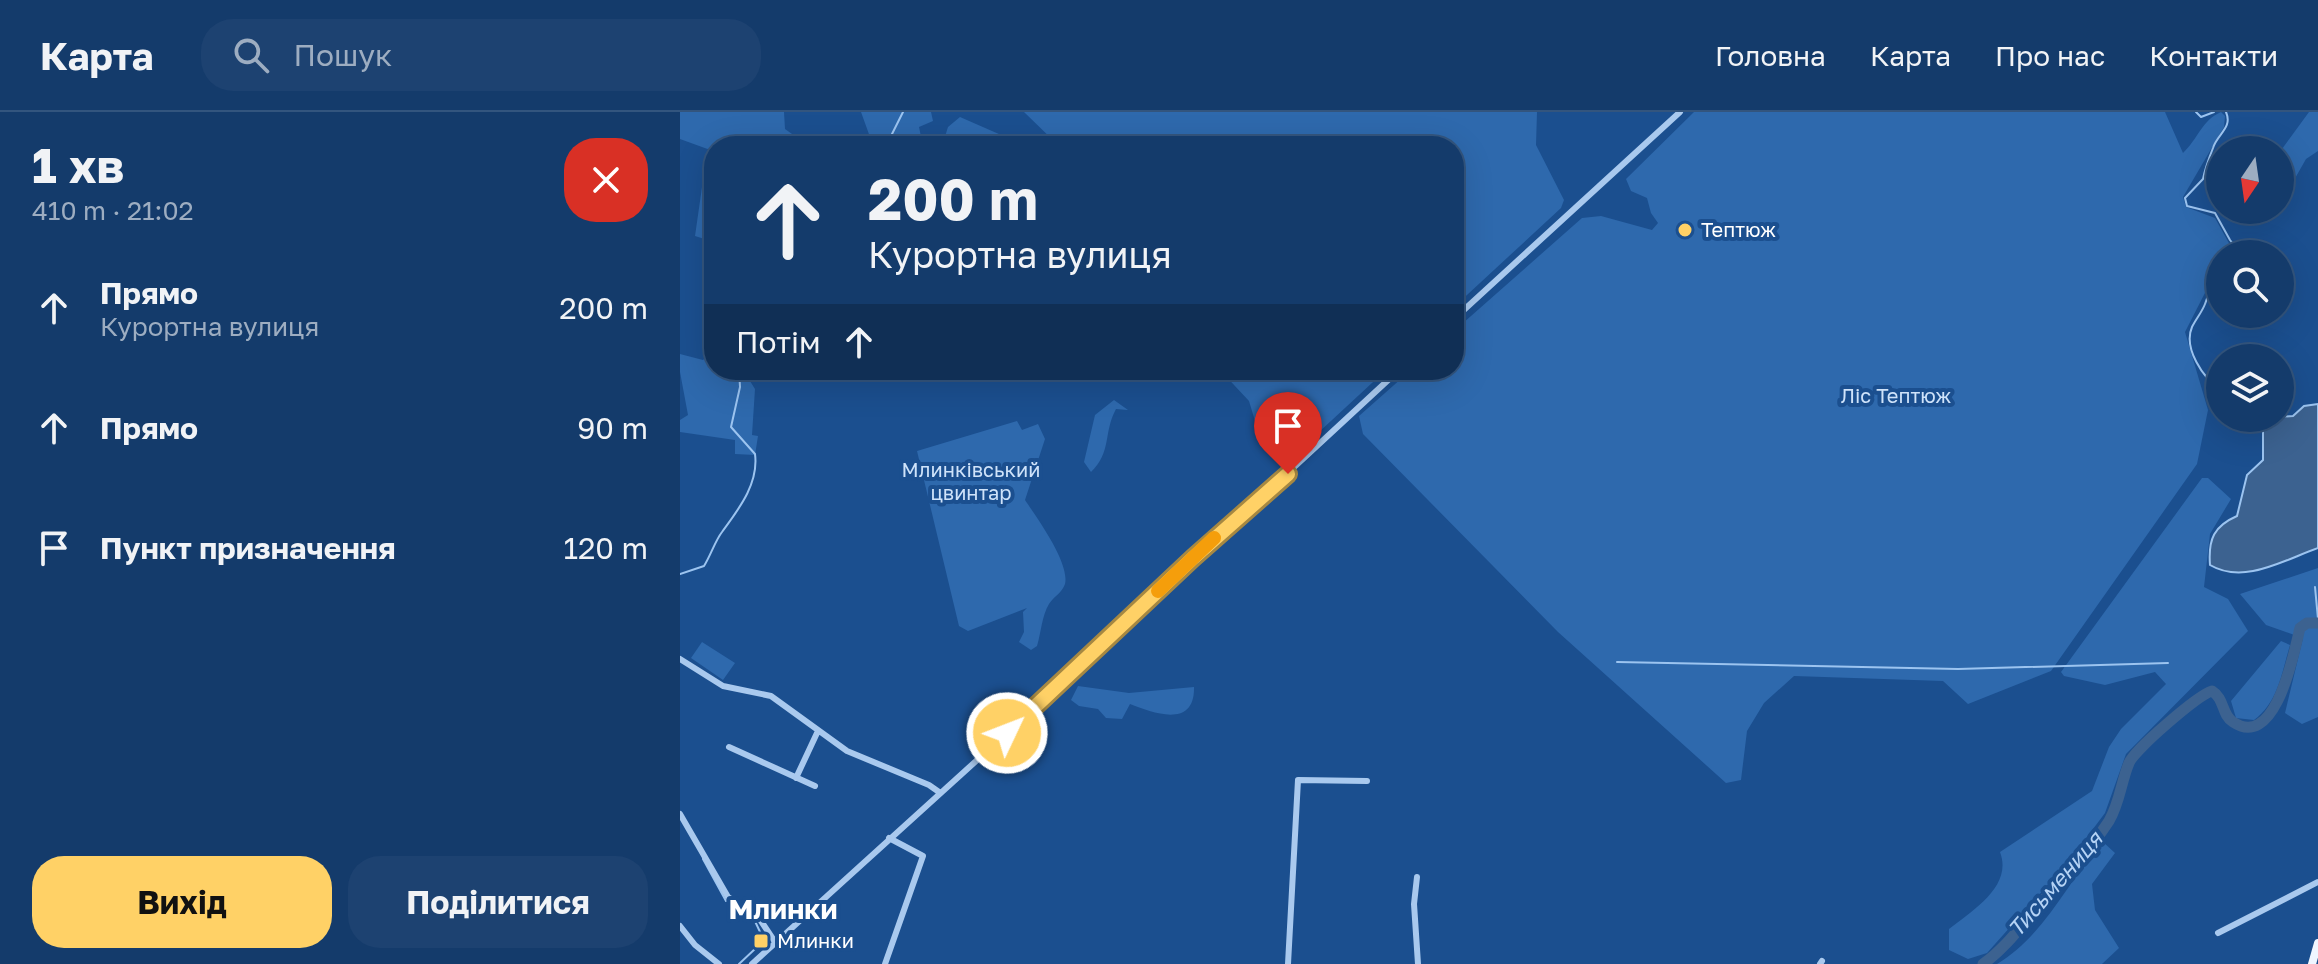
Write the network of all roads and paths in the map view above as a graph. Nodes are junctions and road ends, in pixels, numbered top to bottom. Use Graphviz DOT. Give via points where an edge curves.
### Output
graph roads {
  1 [pos="1680,112"];
  2 [pos="1464,310"];
  3 [pos="1388,380"];
  4 [pos="680,659"];
  5 [pos="817,733"];
  6 [pos="729,747"];
  7 [pos="796,778"];
  8 [pos="1367,781"];
  9 [pos="815,786"];
  10 [pos="939,792"];
  11 [pos="680,814"];
  12 [pos="889,838"];
  13 [pos="1417,877"];
  14 [pos="2318,882"];
  15 [pos="680,926"];
  16 [pos="2218,933"];
  17 [pos="775,942"];
  18 [pos="2318,943"];
  19 [pos="719,964"];
  20 [pos="752,964"];
  21 [pos="885,964"];
  22 [pos="1288,964"];
  23 [pos="1418,964"];
  24 [pos="2312,964"];
  1 -- 2 [label="street"];
  3 -- 10 [label="street"];
  4 -- 5 [label="street" via="723,686 771,696"];
  5 -- 7 [label="street"];
  5 -- 10 [label="street"];
  6 -- 7 [label="street"];
  7 -- 9 [label="street"];
  8 -- 22 [label="street" via="1298,780"];
  10 -- 12 [label="street"];
  11 -- 17 [label="street" via="728,897 759,918"];
  12 -- 17 [label="street"];
  12 -- 21 [label="street" via="923,856"];
  13 -- 23 [label="street"];
  14 -- 16 [label="street"];
  15 -- 19 [label="street"];
  17 -- 20 [label="street"];
  18 -- 24 [label="main road"];
}
